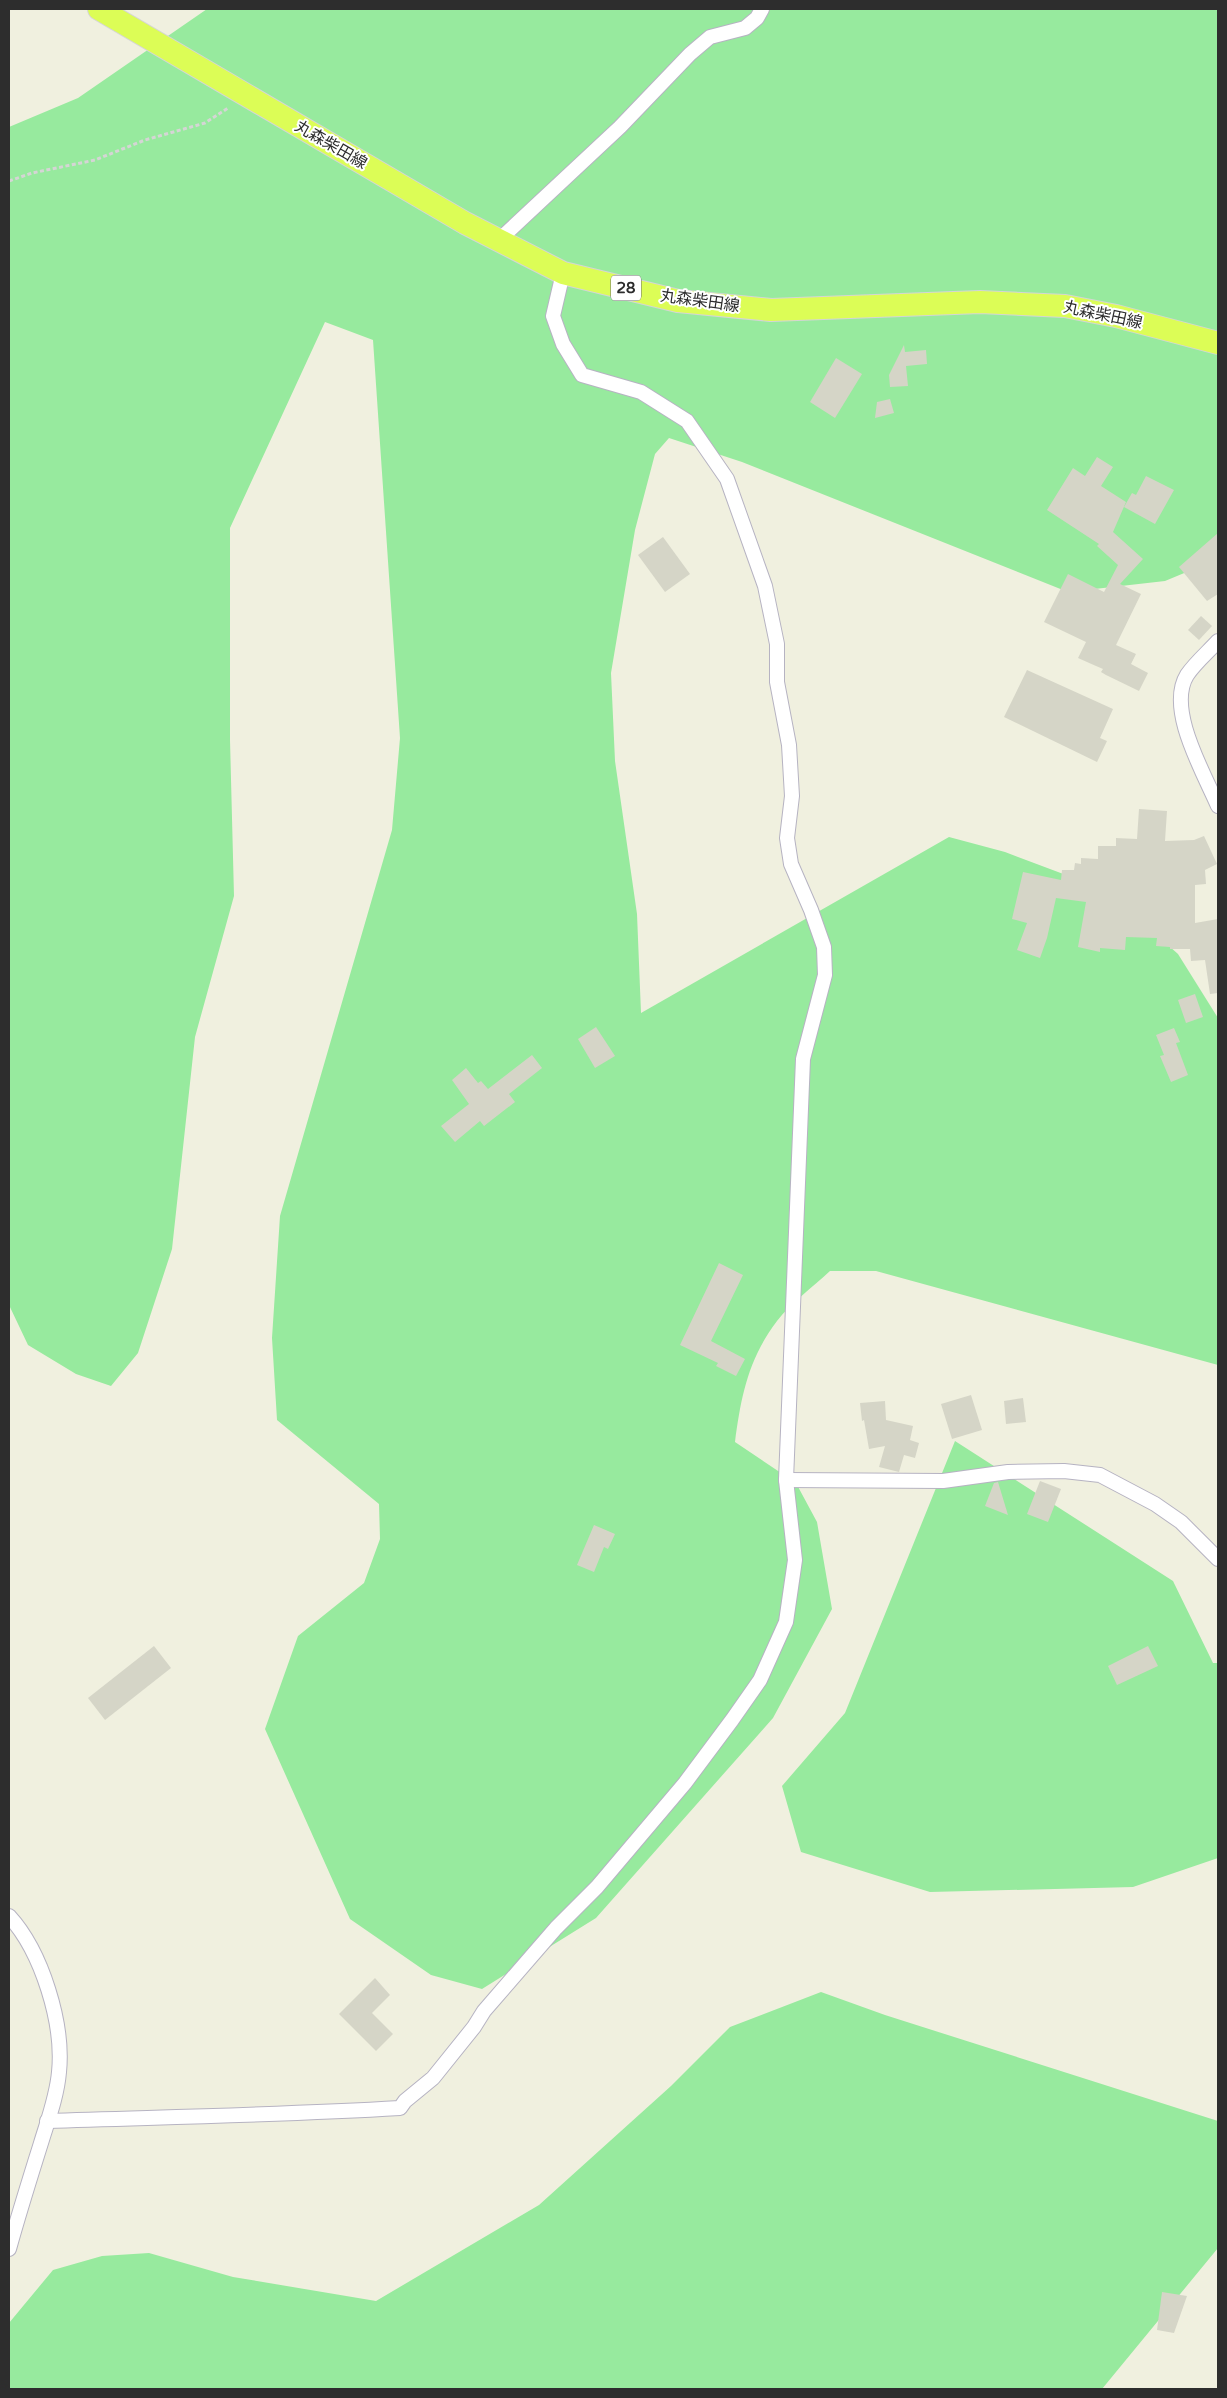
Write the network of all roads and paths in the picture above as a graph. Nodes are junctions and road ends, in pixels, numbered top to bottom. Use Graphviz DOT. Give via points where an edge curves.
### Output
graph roads {
  1 [pos="99,9"];
  2 [pos="762,9"];
  3 [pos="248,96"];
  4 [pos="9,181"];
  5 [pos="499,240"];
  6 [pos="563,273"];
  7 [pos="1218,343"];
  8 [pos="1218,641"];
  9 [pos="1218,806"];
  10 [pos="786,1480"];
  11 [pos="1218,1559"];
  12 [pos="9,1916"];
  13 [pos="47,2121"];
  14 [pos="9,2249"];
  1 -- 3 [label="main road, 丸森柴田線 / 28"];
  2 -- 5 [label="street" via="745,28 710,37 690,54 620,127"];
  3 -- 4 [label="path" via="205,123 145,140 96,160"];
  3 -- 5 [label="main road, 丸森柴田線 / 28"];
  5 -- 6 [label="main road, 丸森柴田線 / 28"];
  6 -- 7 [label="main road, 丸森柴田線 / 28" via="678,301 771,310 980,302 1065,306"];
  6 -- 10 [label="street" via="553,316 563,344 582,375 640,392 686,421 727,479 764,586 777,644 777,682 788,745 792,796 787,838 791,864 824,947 826,975 803,1059"];
  8 -- 9 [label="street" via="1186,676 1179,699 1182,722"];
  10 -- 11 [label="street" via="943,1480 1008,1472 1064,1471 1100,1475 1155,1504 1181,1522"];
  10 -- 13 [label="street" via="795,1560 786,1622 760,1680 685,1782 604,1880 556,1928 484,2011 434,2078 400,2108 282,2115"];
  12 -- 13 [label="street" via="38,1964 60,2041 59,2074"];
  13 -- 14 [label="street"];
}
